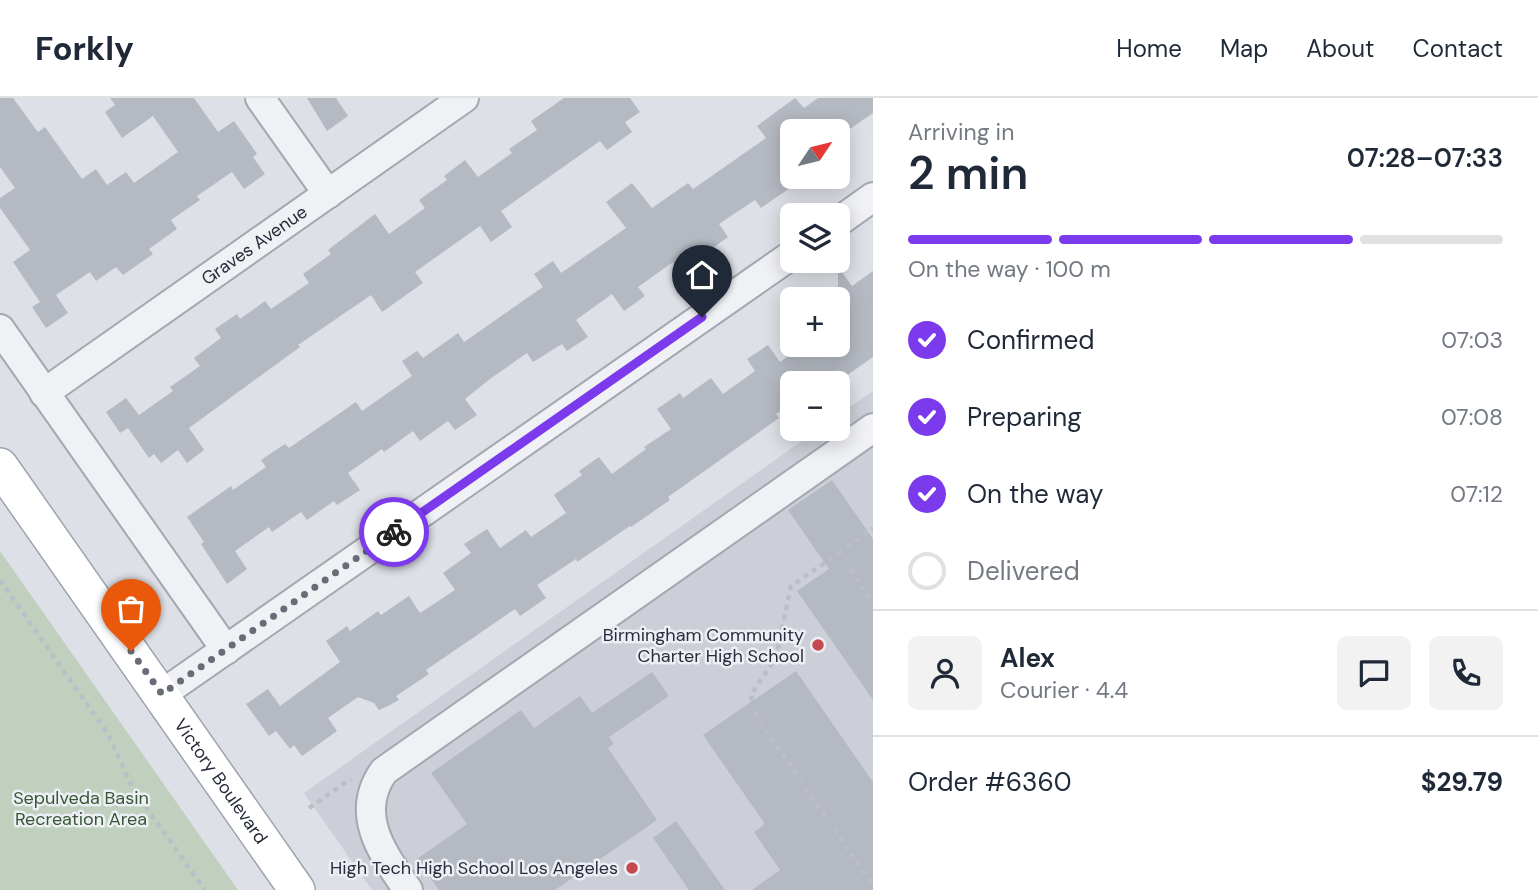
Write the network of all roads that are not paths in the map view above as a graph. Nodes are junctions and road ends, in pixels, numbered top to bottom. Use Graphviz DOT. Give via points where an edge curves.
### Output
graph roads {
  1 [pos="260,98"];
  2 [pos="464,98"];
  3 [pos="328,194"];
  4 [pos="873,197"];
  5 [pos="850,213"];
  6 [pos="780,263"];
  7 [pos="0,329"];
  8 [pos="44,393"];
  9 [pos="873,428"];
  10 [pos="0,466"];
  11 [pos="226,650"];
  12 [pos="162,694"];
  13 [pos="297,890"];
  14 [pos="408,890"];
  1 -- 3 [label="street"];
  2 -- 3 [label="street, Graves Avenue"];
  3 -- 8 [label="street, Graves Avenue"];
  4 -- 5 [label="street"];
  6 -- 11 [label="street"];
  7 -- 8 [label="street"];
  8 -- 11 [label="street"];
  9 -- 14 [label="street" via="384,771 372,795 373,826 383,854"];
  10 -- 12 [label="main road, Victory Boulevard"];
  11 -- 12 [label="street"];
  12 -- 13 [label="main road, Victory Boulevard"];
}
